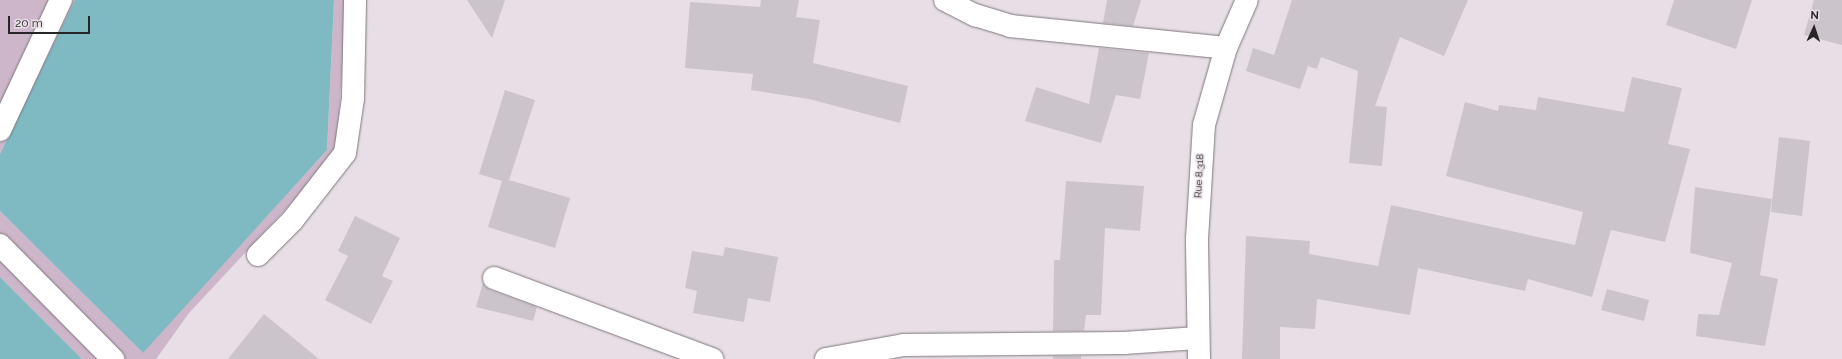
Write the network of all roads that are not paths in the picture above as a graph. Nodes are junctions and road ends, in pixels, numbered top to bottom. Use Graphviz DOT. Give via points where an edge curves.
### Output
graph roads {
  1 [pos="61,0"];
  2 [pos="355,0"];
  3 [pos="945,0"];
  4 [pos="1247,0"];
  5 [pos="1226,48"];
  6 [pos="0,130"];
  7 [pos="0,246"];
  8 [pos="258,255"];
  9 [pos="494,278"];
  10 [pos="1198,348"];
  11 [pos="113,359"];
  12 [pos="712,359"];
  13 [pos="826,359"];
  1 -- 6 [label="street"];
  2 -- 8 [label="street" via="353,98 345,153 292,221"];
  3 -- 5 [label="street" via="975,15 1010,26 1086,36"];
  4 -- 5 [label="street, Rue 8.318"];
  5 -- 10 [label="street, Rue 8.318" via="1204,125 1199,166"];
  7 -- 11 [label="street"];
  9 -- 12 [label="street"];
  10 -- 13 [label="street" via="1116,343 904,345"];
}
